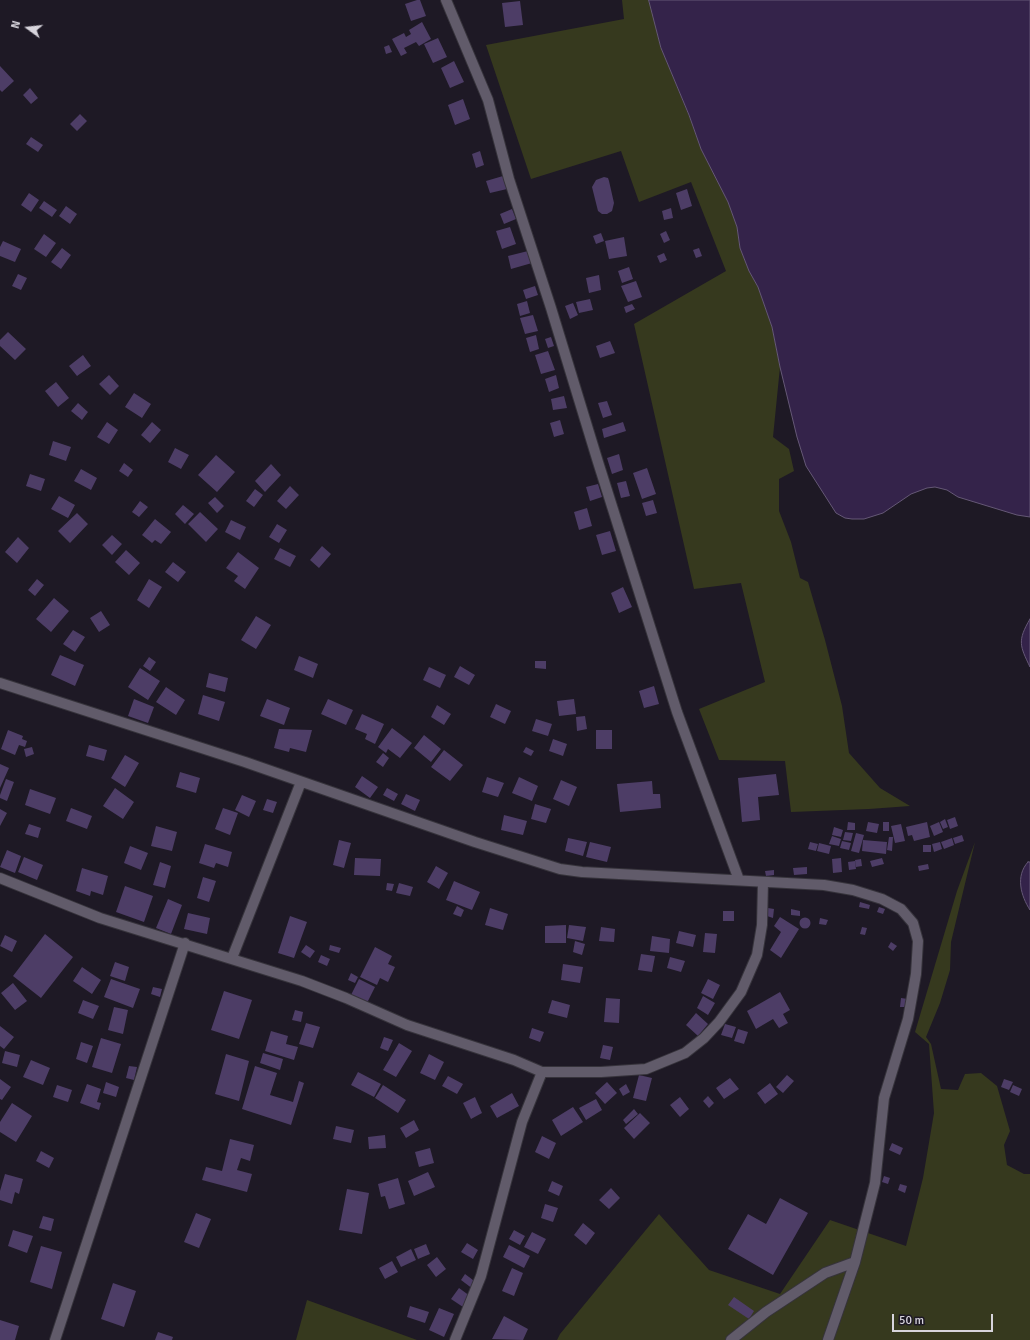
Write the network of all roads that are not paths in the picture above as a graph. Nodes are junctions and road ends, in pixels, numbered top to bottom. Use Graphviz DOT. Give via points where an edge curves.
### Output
graph roads {
  1 [pos="446,0"];
  2 [pos="0,683"];
  3 [pos="301,782"];
  4 [pos="0,878"];
  5 [pos="739,880"];
  6 [pos="764,882"];
  7 [pos="185,944"];
  8 [pos="232,958"];
  9 [pos="542,1072"];
  10 [pos="855,1262"];
  11 [pos="55,1340"];
  12 [pos="455,1340"];
  13 [pos="731,1340"];
  14 [pos="828,1340"];
  1 -- 5 [label="street" via="488,100 509,179 677,712"];
  2 -- 3 [label="street" via="238,759"];
  3 -- 5 [label="street" via="560,869"];
  3 -- 8 [label="street"];
  4 -- 7 [label="street" via="100,918"];
  5 -- 6 [label="street"];
  6 -- 9 [label="street" via="762,925 757,955 741,992 704,1038 685,1053 646,1069"];
  6 -- 10 [label="street" via="824,885 882,899 901,909 913,923 918,942 916,974 908,1019 884,1098 875,1183"];
  7 -- 8 [label="street"];
  7 -- 11 [label="street"];
  8 -- 9 [label="street" via="302,981 407,1025 514,1060"];
  9 -- 12 [label="street" via="522,1122 481,1276"];
  10 -- 13 [label="street" via="818,1277 766,1312"];
  10 -- 14 [label="street"];
}
